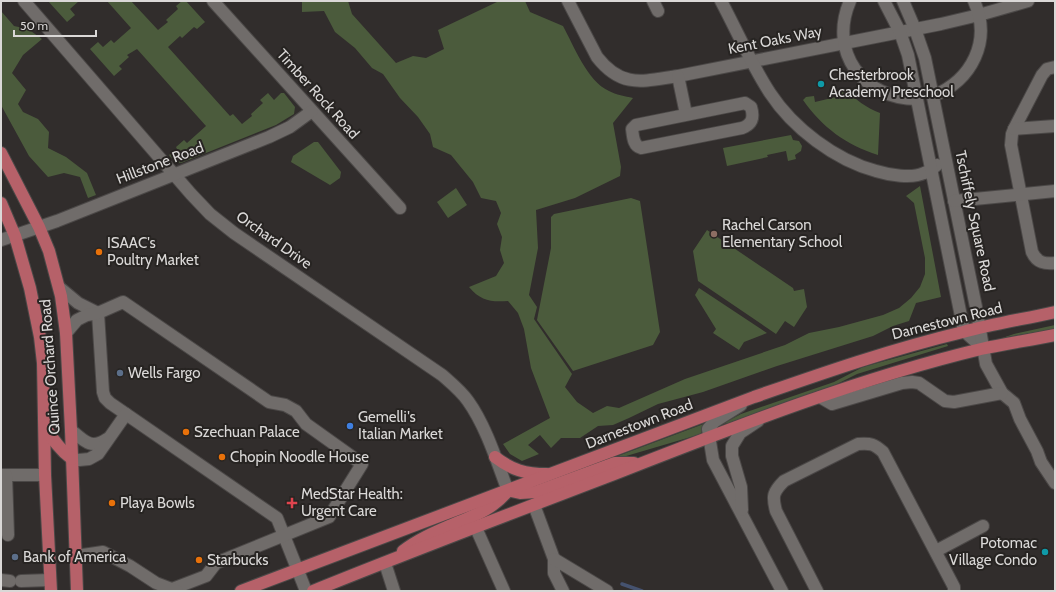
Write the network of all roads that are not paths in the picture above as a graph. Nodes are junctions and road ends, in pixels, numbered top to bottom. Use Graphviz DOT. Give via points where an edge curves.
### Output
graph roads {
  1 [pos="24,1"];
  2 [pos="212,1"];
  3 [pos="568,1"];
  4 [pos="721,1"];
  5 [pos="850,1"];
  6 [pos="884,1"];
  7 [pos="903,1"];
  8 [pos="974,1"];
  9 [pos="1028,1"];
  10 [pos="979,15"];
  11 [pos="915,29"];
  12 [pos="900,32"];
  13 [pos="844,43"];
  14 [pos="752,61"];
  15 [pos="1055,67"];
  16 [pos="678,76"];
  17 [pos="933,96"];
  18 [pos="917,99"];
  19 [pos="312,111"];
  20 [pos="686,114"];
  21 [pos="1055,126"];
  22 [pos="1014,129"];
  23 [pos="1,153"];
  24 [pos="946,159"];
  25 [pos="931,169"];
  26 [pos="174,176"];
  27 [pos="1055,191"];
  28 [pos="1021,194"];
  29 [pos="954,201"];
  30 [pos="1,203"];
  31 [pos="400,208"];
  32 [pos="39,227"];
  33 [pos="14,236"];
  34 [pos="1,240"];
  35 [pos="1055,263"];
  36 [pos="60,288"];
  37 [pos="1055,312"];
  38 [pos="98,313"];
  39 [pos="980,328"];
  40 [pos="964,331"];
  41 [pos="66,333"];
  42 [pos="1055,335"];
  43 [pos="984,349"];
  44 [pos="1002,393"];
  45 [pos="754,397"];
  46 [pos="820,397"];
  47 [pos="126,414"];
  48 [pos="764,417"];
  49 [pos="45,426"];
  50 [pos="71,430"];
  51 [pos="709,437"];
  52 [pos="108,438"];
  53 [pos="495,457"];
  54 [pos="72,459"];
  55 [pos="641,463"];
  56 [pos="552,474"];
  57 [pos="4,475"];
  58 [pos="45,475"];
  59 [pos="1055,483"];
  60 [pos="508,491"];
  61 [pos="534,505"];
  62 [pos="742,513"];
  63 [pos="984,526"];
  64 [pos="476,528"];
  65 [pos="8,535"];
  66 [pos="284,536"];
  67 [pos="936,551"];
  68 [pos="76,556"];
  69 [pos="554,559"];
  70 [pos="388,562"];
  71 [pos="298,570"];
  72 [pos="10,581"];
  73 [pos="50,585"];
  74 [pos="175,590"];
  75 [pos="77,591"];
  76 [pos="241,591"];
  77 [pos="306,591"];
  78 [pos="313,591"];
  79 [pos="394,591"];
  80 [pos="504,591"];
  81 [pos="563,591"];
  82 [pos="607,591"];
  83 [pos="782,591"];
  84 [pos="817,591"];
  85 [pos="954,591"];
  1 -- 26 [label="street, Orchard Drive"];
  2 -- 19 [label="street, Timber Rock Road"];
  3 -- 16 [label="street, Kent Oaks Way" via="597,57 612,72 624,79 636,81"];
  4 -- 14 [label="street"];
  5 -- 13 [label="street" via="844,23"];
  6 -- 12 [label="street"];
  7 -- 11 [label="street, Tschiffely Square Road"];
  8 -- 10 [label="street"];
  9 -- 10 [label="street, Kent Oaks Way"];
  10 -- 11 [label="street, Kent Oaks Way"];
  10 -- 17 [label="street" via="980,38 971,66 955,84"];
  11 -- 12 [label="street, Kent Oaks Way"];
  11 -- 17 [label="street, Tschiffely Square Road" via="924,53"];
  12 -- 13 [label="street, Kent Oaks Way"];
  12 -- 18 [label="street" via="908,55"];
  13 -- 14 [label="street, Kent Oaks Way"];
  13 -- 18 [label="street" via="852,64 870,86 892,96"];
  14 -- 16 [label="street, Kent Oaks Way"];
  14 -- 25 [label="street" via="781,108 832,152 853,163 891,175 924,174"];
  15 -- 22 [label="street" via="1042,75"];
  16 -- 20 [label="street"];
  17 -- 24 [label="street, Tschiffely Square Road"];
  18 -- 25 [label="street"];
  19 -- 26 [label="street, Hillstone Road" via="280,133"];
  19 -- 31 [label="street, Timber Rock Road"];
  20 -- 20 [label="street" via="635,126 632,131 636,146 641,148 742,128 751,123 753,115 751,107 745,103"];
  21 -- 22 [label="street"];
  22 -- 28 [label="street" via="1011,145"];
  23 -- 32 [label="main road, Quince Orchard Road"];
  24 -- 25 [label="street"];
  24 -- 29 [label="street, Tschiffely Square Road"];
  25 -- 40 [label="street"];
  26 -- 32 [label="street, Hillstone Road"];
  26 -- 53 [label="street, Orchard Drive" via="221,223 448,380 472,408"];
  27 -- 28 [label="street"];
  28 -- 29 [label="street"];
  28 -- 35 [label="street" via="1034,256 1043,263"];
  29 -- 39 [label="street, Tschiffely Square Road"];
  30 -- 33 [label="main road, Quince Orchard Road"];
  32 -- 33 [label="street, Hillstone Road"];
  32 -- 36 [label="main road, Quince Orchard Road"];
  33 -- 34 [label="street, Hillstone Road"];
  33 -- 49 [label="main road, Quince Orchard Road" via="30,288 40,337"];
  36 -- 38 [label="street" via="78,303"];
  36 -- 41 [label="main road, Quince Orchard Road"];
  37 -- 39 [label="main road, Darnestown Road"];
  38 -- 41 [label="street" via="77,320"];
  38 -- 47 [label="street" via="103,392 110,403"];
  38 -- 66 [label="street" via="123,302 269,402 285,405 296,411 306,424 362,464 329,518"];
  39 -- 40 [label="main road, Darnestown Road"];
  39 -- 43 [label="street, Tschiffely Square Road"];
  40 -- 43 [label="street"];
  40 -- 45 [label="main road, Darnestown Road" via="885,353"];
  41 -- 50 [label="main road, Quince Orchard Road"];
  42 -- 43 [label="main road"];
  43 -- 44 [label="street, Tschiffely Square Road" via="986,364"];
  43 -- 46 [label="main road" via="890,374"];
  44 -- 46 [label="street" via="954,402 945,401 919,383 912,382 832,404"];
  44 -- 59 [label="street, Tschiffely Square Road" via="1014,403 1041,462"];
  45 -- 51 [label="street" via="710,425"];
  45 -- 56 [label="main road, Darnestown Road"];
  46 -- 48 [label="main road"];
  47 -- 52 [label="street"];
  47 -- 66 [label="street" via="277,518"];
  48 -- 51 [label="main road"];
  48 -- 62 [label="street" via="740,433 732,446 732,456 741,487"];
  49 -- 54 [label="main road" via="62,452"];
  49 -- 58 [label="main road, Quince Orchard Road"];
  50 -- 52 [label="street" via="92,445"];
  50 -- 54 [label="main road, Quince Orchard Road"];
  51 -- 55 [label="main road"];
  51 -- 62 [label="street" via="714,460"];
  52 -- 54 [label="street" via="98,454 89,459"];
  53 -- 56 [label="main road" via="506,466 518,470 532,474"];
  53 -- 60 [label="street, Orchard Drive"];
  54 -- 68 [label="main road, Quince Orchard Road"];
  55 -- 60 [label="main road" via="615,463 536,492"];
  55 -- 61 [label="main road"];
  56 -- 60 [label="main road, Darnestown Road"];
  57 -- 58 [label="street"];
  57 -- 65 [label="street"];
  58 -- 73 [label="main road, Quince Orchard Road"];
  60 -- 70 [label="main road" via="497,503 477,515 417,541"];
  60 -- 71 [label="main road, Darnestown Road"];
  61 -- 64 [label="main road"];
  61 -- 69 [label="street"];
  62 -- 83 [label="street"];
  63 -- 67 [label="street"];
  64 -- 70 [label="main road"];
  64 -- 80 [label="street"];
  66 -- 71 [label="street"];
  66 -- 74 [label="street" via="216,563 206,576"];
  67 -- 84 [label="street" via="884,452 874,444 858,444 784,481 776,490 773,499 776,511"];
  67 -- 85 [label="street"];
  68 -- 74 [label="street" via="103,552 156,583"];
  68 -- 75 [label="main road, Quince Orchard Road"];
  69 -- 81 [label="street" via="554,573"];
  69 -- 82 [label="street"];
  70 -- 78 [label="main road"];
  70 -- 79 [label="street"];
  71 -- 76 [label="main road, Darnestown Road"];
  71 -- 77 [label="street"];
  72 -- 73 [label="street"];
}
